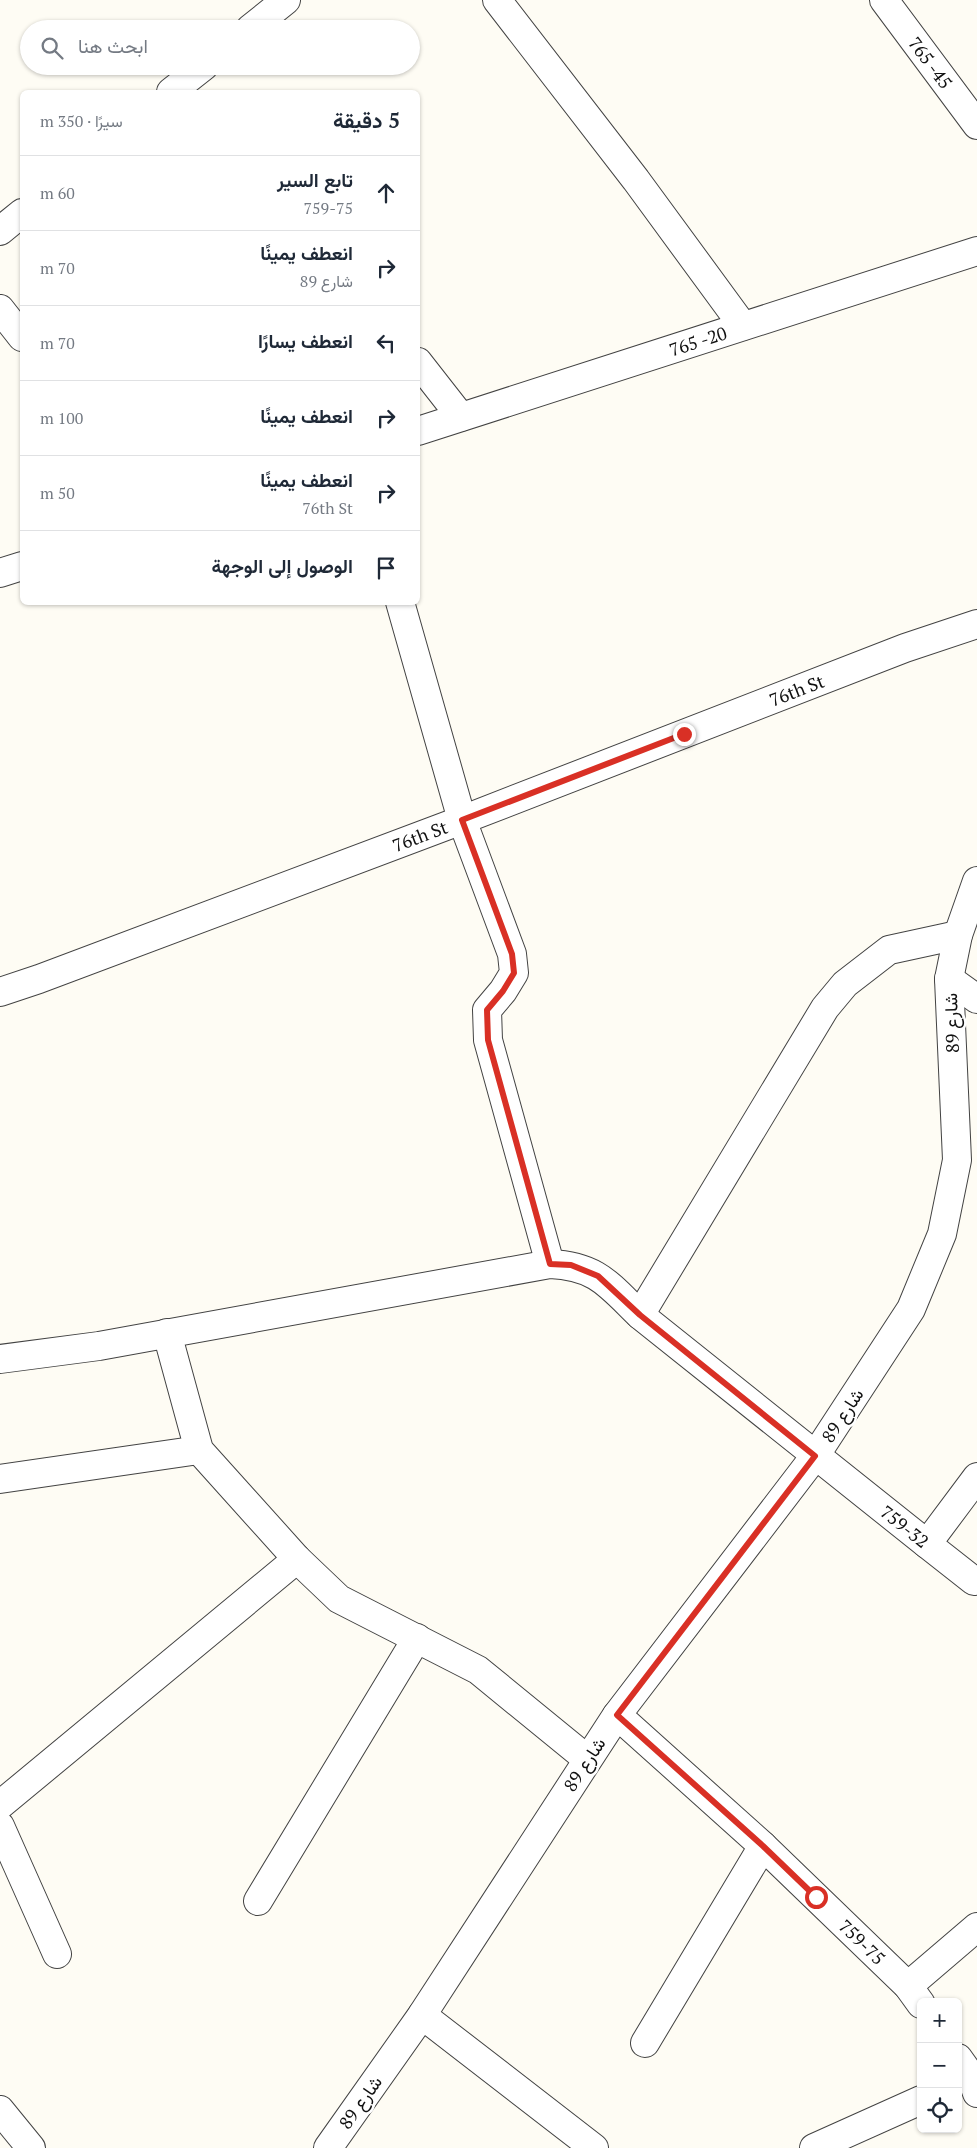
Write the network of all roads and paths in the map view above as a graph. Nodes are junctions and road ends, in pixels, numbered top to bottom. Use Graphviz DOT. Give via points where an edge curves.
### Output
graph roads {
  1 [pos="286,0"];
  2 [pos="497,0"];
  3 [pos="884,0"];
  4 [pos="261,20"];
  5 [pos="977,125"];
  6 [pos="20,215"];
  7 [pos="0,231"];
  8 [pos="977,251"];
  9 [pos="0,309"];
  10 [pos="743,326"];
  11 [pos="20,334"];
  12 [pos="420,365"];
  13 [pos="461,417"];
  14 [pos="420,430"];
  15 [pos="20,567"];
  16 [pos="0,574"];
  17 [pos="401,605"];
  18 [pos="977,624"];
  19 [pos="462,820"];
  20 [pos="977,881"];
  21 [pos="958,934"];
  22 [pos="949,980"];
  23 [pos="0,992"];
  24 [pos="977,999"];
  25 [pos="550,1264"];
  26 [pos="640,1315"];
  27 [pos="167,1333"];
  28 [pos="0,1359"];
  29 [pos="199,1450"];
  30 [pos="815,1456"];
  31 [pos="977,1477"];
  32 [pos="0,1479"];
  33 [pos="927,1544"];
  34 [pos="297,1560"];
  35 [pos="974,1581"];
  36 [pos="417,1638"];
  37 [pos="617,1715"];
  38 [pos="587,1759"];
  39 [pos="0,1805"];
  40 [pos="0,1826"];
  41 [pos="763,1846"];
  42 [pos="258,1901"];
  43 [pos="977,1927"];
  44 [pos="57,1954"];
  45 [pos="915,1995"];
  46 [pos="422,2015"];
  47 [pos="645,2043"];
  48 [pos="917,2102"];
  49 [pos="0,2110"];
  50 [pos="31,2148"];
  51 [pos="328,2148"];
  52 [pos="594,2148"];
  53 [pos="814,2148"];
  1 -- 4 [label="street"];
  2 -- 10 [label="street" via="636,180"];
  3 -- 5 [label="street, 765 -45"];
  6 -- 7 [label="street"];
  8 -- 10 [label="street, 765 -20"];
  9 -- 11 [label="street"];
  10 -- 13 [label="street, 765 -20"];
  12 -- 13 [label="street"];
  13 -- 14 [label="street, 765 -20"];
  15 -- 16 [label="street"];
  17 -- 19 [label="street"];
  18 -- 19 [label="street, 76th St" via="896,652"];
  19 -- 23 [label="street, 76th St"];
  19 -- 25 [label="street" via="512,954 514,973 487,1010 488,1040"];
  20 -- 21 [label="street, شارع 89"];
  21 -- 22 [label="street, شارع 89"];
  21 -- 26 [label="street" via="889,950 845,984 824,1008"];
  22 -- 24 [label="street"];
  22 -- 30 [label="street, شارع 89" via="957,1160 942,1234 911,1309"];
  25 -- 26 [label="street, 759-32" via="571,1265 598,1276"];
  25 -- 27 [label="street, 759-32"];
  26 -- 30 [label="street, 759-32"];
  27 -- 28 [label="street, 759-32"];
  27 -- 29 [label="street"];
  29 -- 32 [label="street"];
  29 -- 34 [label="street"];
  30 -- 33 [label="street, 759-32"];
  30 -- 37 [label="street, شارع 89"];
  31 -- 33 [label="street, 759-32"];
  33 -- 35 [label="street"];
  34 -- 36 [label="street" via="339,1599"];
  34 -- 39 [label="street"];
  36 -- 38 [label="street" via="478,1670"];
  36 -- 42 [label="street"];
  37 -- 38 [label="street, شارع 89"];
  37 -- 41 [label="street, 759-75"];
  38 -- 46 [label="street, شارع 89"];
  40 -- 44 [label="street"];
  41 -- 45 [label="street, 759-75"];
  41 -- 47 [label="street"];
  43 -- 45 [label="street"];
  46 -- 51 [label="street, شارع 89"];
  46 -- 52 [label="street"];
  48 -- 53 [label="street"];
  49 -- 50 [label="street"];
}
